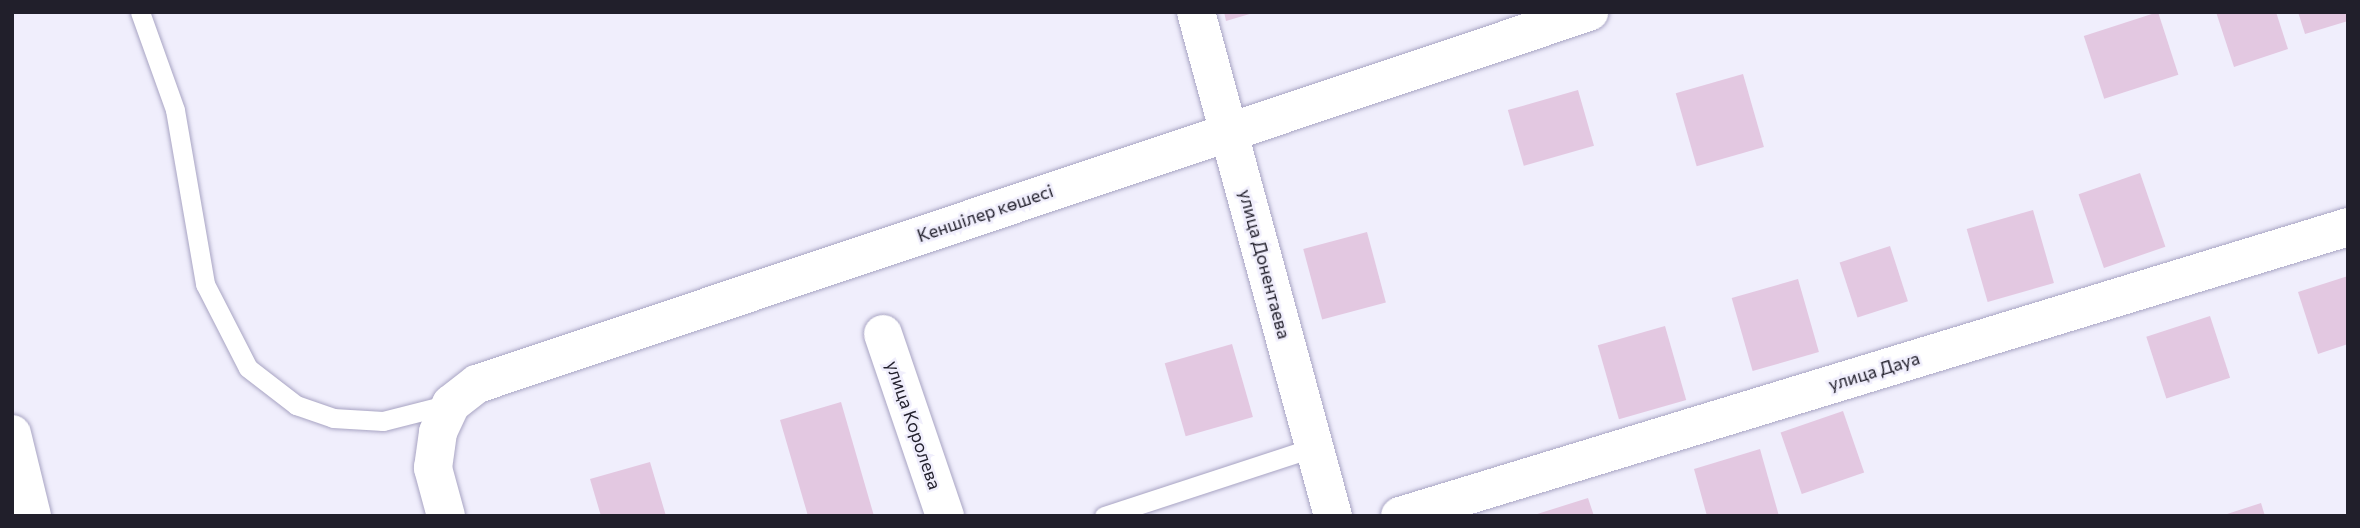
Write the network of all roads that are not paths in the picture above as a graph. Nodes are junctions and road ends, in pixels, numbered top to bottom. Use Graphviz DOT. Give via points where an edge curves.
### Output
graph roads {
  1 [pos="140,12"];
  2 [pos="1196,12"];
  3 [pos="1589,12"];
  4 [pos="1228,131"];
  5 [pos="2348,227"];
  6 [pos="883,334"];
  7 [pos="451,404"];
  8 [pos="12,434"];
  9 [pos="1314,447"];
  10 [pos="32,516"];
  11 [pos="446,516"];
  12 [pos="944,516"];
  13 [pos="1104,516"];
  14 [pos="1333,516"];
  15 [pos="1400,516"];
  1 -- 7 [label="lane" via="176,110 205,284 248,368 296,405 333,418 383,421"];
  2 -- 4 [label="street, улица Донентаева"];
  3 -- 4 [label="street, Кеншілер көшесі"];
  4 -- 7 [label="street, Кеншілер көшесі" via="477,384"];
  4 -- 9 [label="street, улица Донентаева"];
  5 -- 15 [label="street, улица Дауа"];
  6 -- 12 [label="street, улица Королева"];
  7 -- 11 [label="street" via="438,432 433,468"];
  8 -- 10 [label="street"];
  9 -- 13 [label="lane"];
  9 -- 14 [label="street, улица Донентаева"];
}
